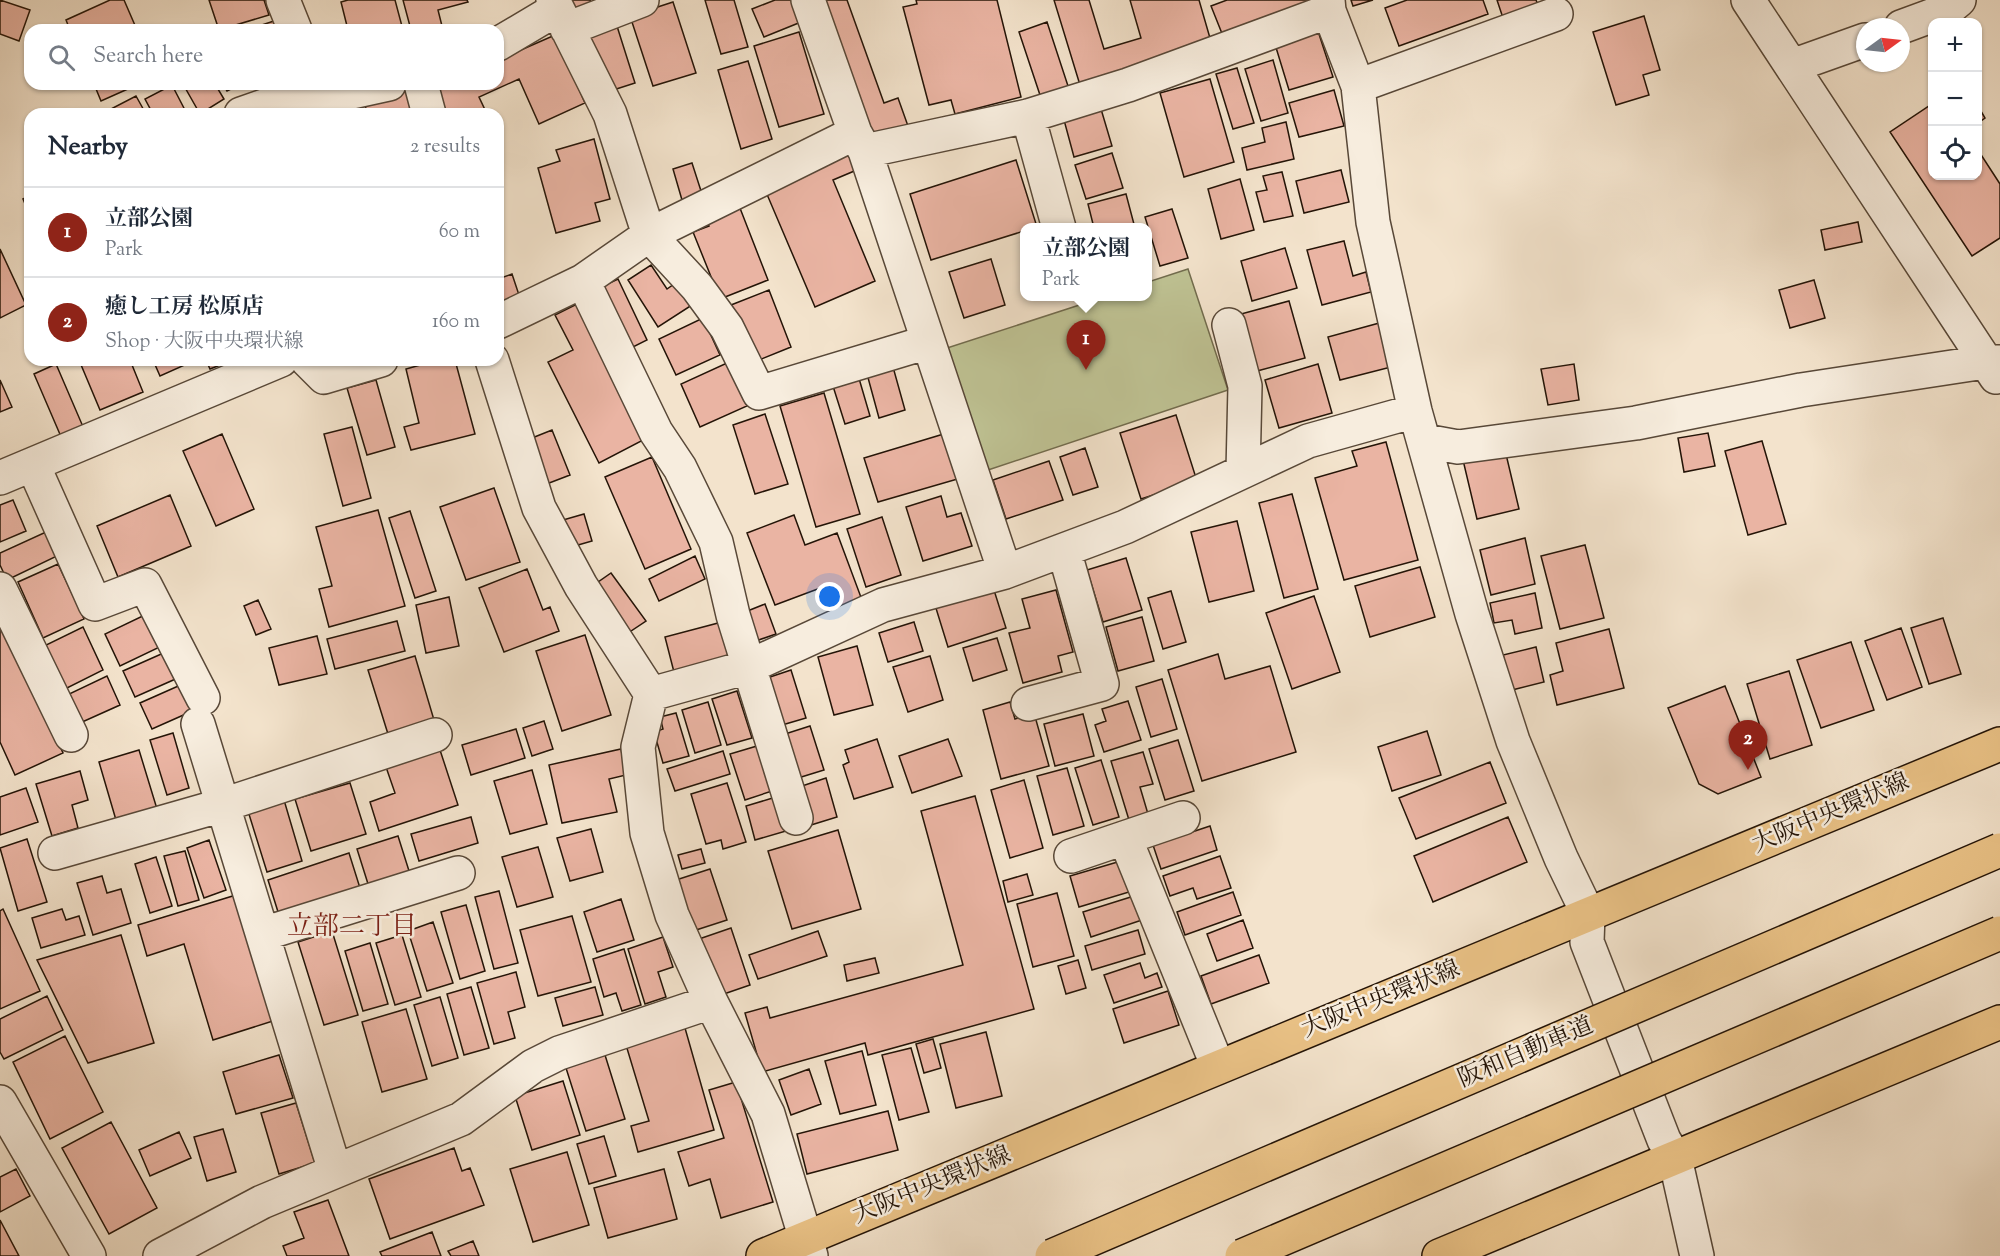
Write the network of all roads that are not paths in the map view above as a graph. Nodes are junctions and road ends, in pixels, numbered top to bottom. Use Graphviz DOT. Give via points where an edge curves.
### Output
graph roads {
  1 [pos="642,0"];
  2 [pos="808,0"];
  3 [pos="1748,0"];
  4 [pos="1959,0"];
  5 [pos="1329,5"];
  6 [pos="559,13"];
  7 [pos="1556,14"];
  8 [pos="1910,24"];
  9 [pos="504,41"];
  10 [pos="1856,43"];
  11 [pos="1792,66"];
  12 [pos="1358,86"];
  13 [pos="354,90"];
  14 [pos="423,90"];
  15 [pos="314,97"];
  16 [pos="267,108"];
  17 [pos="427,108"];
  18 [pos="1028,116"];
  19 [pos="860,142"];
  20 [pos="1058,223"];
  21 [pos="649,235"];
  22 [pos="583,281"];
  23 [pos="504,319"];
  24 [pos="1229,325"];
  25 [pos="928,342"];
  26 [pos="263,366"];
  27 [pos="313,366"];
  28 [pos="361,366"];
  29 [pos="494,366"];
  30 [pos="1995,369"];
  31 [pos="1420,426"];
  32 [pos="33,465"];
  33 [pos="1243,471"];
  34 [pos="0,478"];
  35 [pos="1064,550"];
  36 [pos="1005,572"];
  37 [pos="0,588"];
  38 [pos="748,667"];
  39 [pos="651,694"];
  40 [pos="1028,704"];
  41 [pos="71,735"];
  42 [pos="435,735"];
  43 [pos="2000,744"];
  44 [pos="223,805"];
  45 [pos="796,818"];
  46 [pos="1183,818"];
  47 [pos="1125,838"];
  48 [pos="2000,850"];
  49 [pos="55,853"];
  50 [pos="1071,856"];
  51 [pos="458,873"];
  52 [pos="1588,914"];
  53 [pos="2000,933"];
  54 [pos="262,934"];
  55 [pos="711,1002"];
  56 [pos="2000,1022"];
  57 [pos="1218,1067"];
  58 [pos="0,1102"];
  59 [pos="1675,1158"];
  60 [pos="335,1171"];
  61 [pos="808,1247"];
  62 [pos="90,1256"];
  63 [pos="160,1256"];
  64 [pos="763,1256"];
  65 [pos="1052,1256"];
  66 [pos="1242,1256"];
  67 [pos="1439,1256"];
  68 [pos="1697,1256"];
  1 -- 6 [label="street"];
  2 -- 19 [label="street"];
  3 -- 11 [label="street"];
  4 -- 8 [label="street" via="1947,10"];
  5 -- 12 [label="street"];
  5 -- 18 [label="street" via="1128,85"];
  6 -- 9 [label="street"];
  6 -- 21 [label="street" via="610,114"];
  7 -- 12 [label="street"];
  10 -- 11 [label="street"];
  11 -- 30 [label="street"];
  12 -- 31 [label="street" via="1373,222"];
  13 -- 15 [label="street"];
  14 -- 17 [label="street"];
  15 -- 16 [label="street"];
  18 -- 19 [label="street"];
  18 -- 20 [label="street"];
  19 -- 21 [label="street"];
  19 -- 25 [label="street"];
  21 -- 22 [label="street"];
  21 -- 25 [label="street" via="697,287 727,328 759,393"];
  22 -- 23 [label="street"];
  22 -- 38 [label="street" via="656,432 680,468 716,542"];
  24 -- 33 [label="street" via="1245,386"];
  25 -- 36 [label="street"];
  26 -- 32 [label="street"];
  27 -- 28 [label="street" via="324,377"];
  29 -- 39 [label="street" via="538,508 581,586"];
  30 -- 31 [label="street" via="1802,390 1636,423 1458,447"];
  31 -- 33 [label="street" via="1308,441"];
  31 -- 52 [label="street" via="1472,614 1513,741"];
  32 -- 34 [label="street"];
  32 -- 44 [label="street" via="95,604 145,585 200,711"];
  33 -- 35 [label="street" via="1125,527"];
  35 -- 36 [label="street"];
  35 -- 40 [label="street" via="1102,684"];
  36 -- 38 [label="street" via="883,606"];
  37 -- 41 [label="street"];
  38 -- 39 [label="street"];
  38 -- 45 [label="street"];
  39 -- 55 [label="street" via="638,747 647,833 672,915"];
  42 -- 44 [label="street"];
  43 -- 52 [label="main road, 大阪中央環状線"];
  44 -- 49 [label="street"];
  44 -- 54 [label="street"];
  46 -- 47 [label="street"];
  47 -- 50 [label="street"];
  47 -- 57 [label="street"];
  48 -- 65 [label="main road, 阪和自動車道, bridge"];
  51 -- 54 [label="street"];
  52 -- 57 [label="main road, 大阪中央環状線"];
  52 -- 59 [label="street" via="1587,942 1664,1140"];
  53 -- 66 [label="main road, bridge"];
  54 -- 60 [label="street"];
  55 -- 60 [label="street" via="559,1053 533,1066 461,1119"];
  55 -- 61 [label="street" via="768,1114"];
  56 -- 59 [label="main road"];
  57 -- 61 [label="main road, 大阪中央環状線"];
  58 -- 62 [label="street"];
  59 -- 67 [label="main road"];
  59 -- 68 [label="street"];
  60 -- 63 [label="street" via="262,1202"];
  61 -- 64 [label="main road, 大阪中央環状線"];
}
